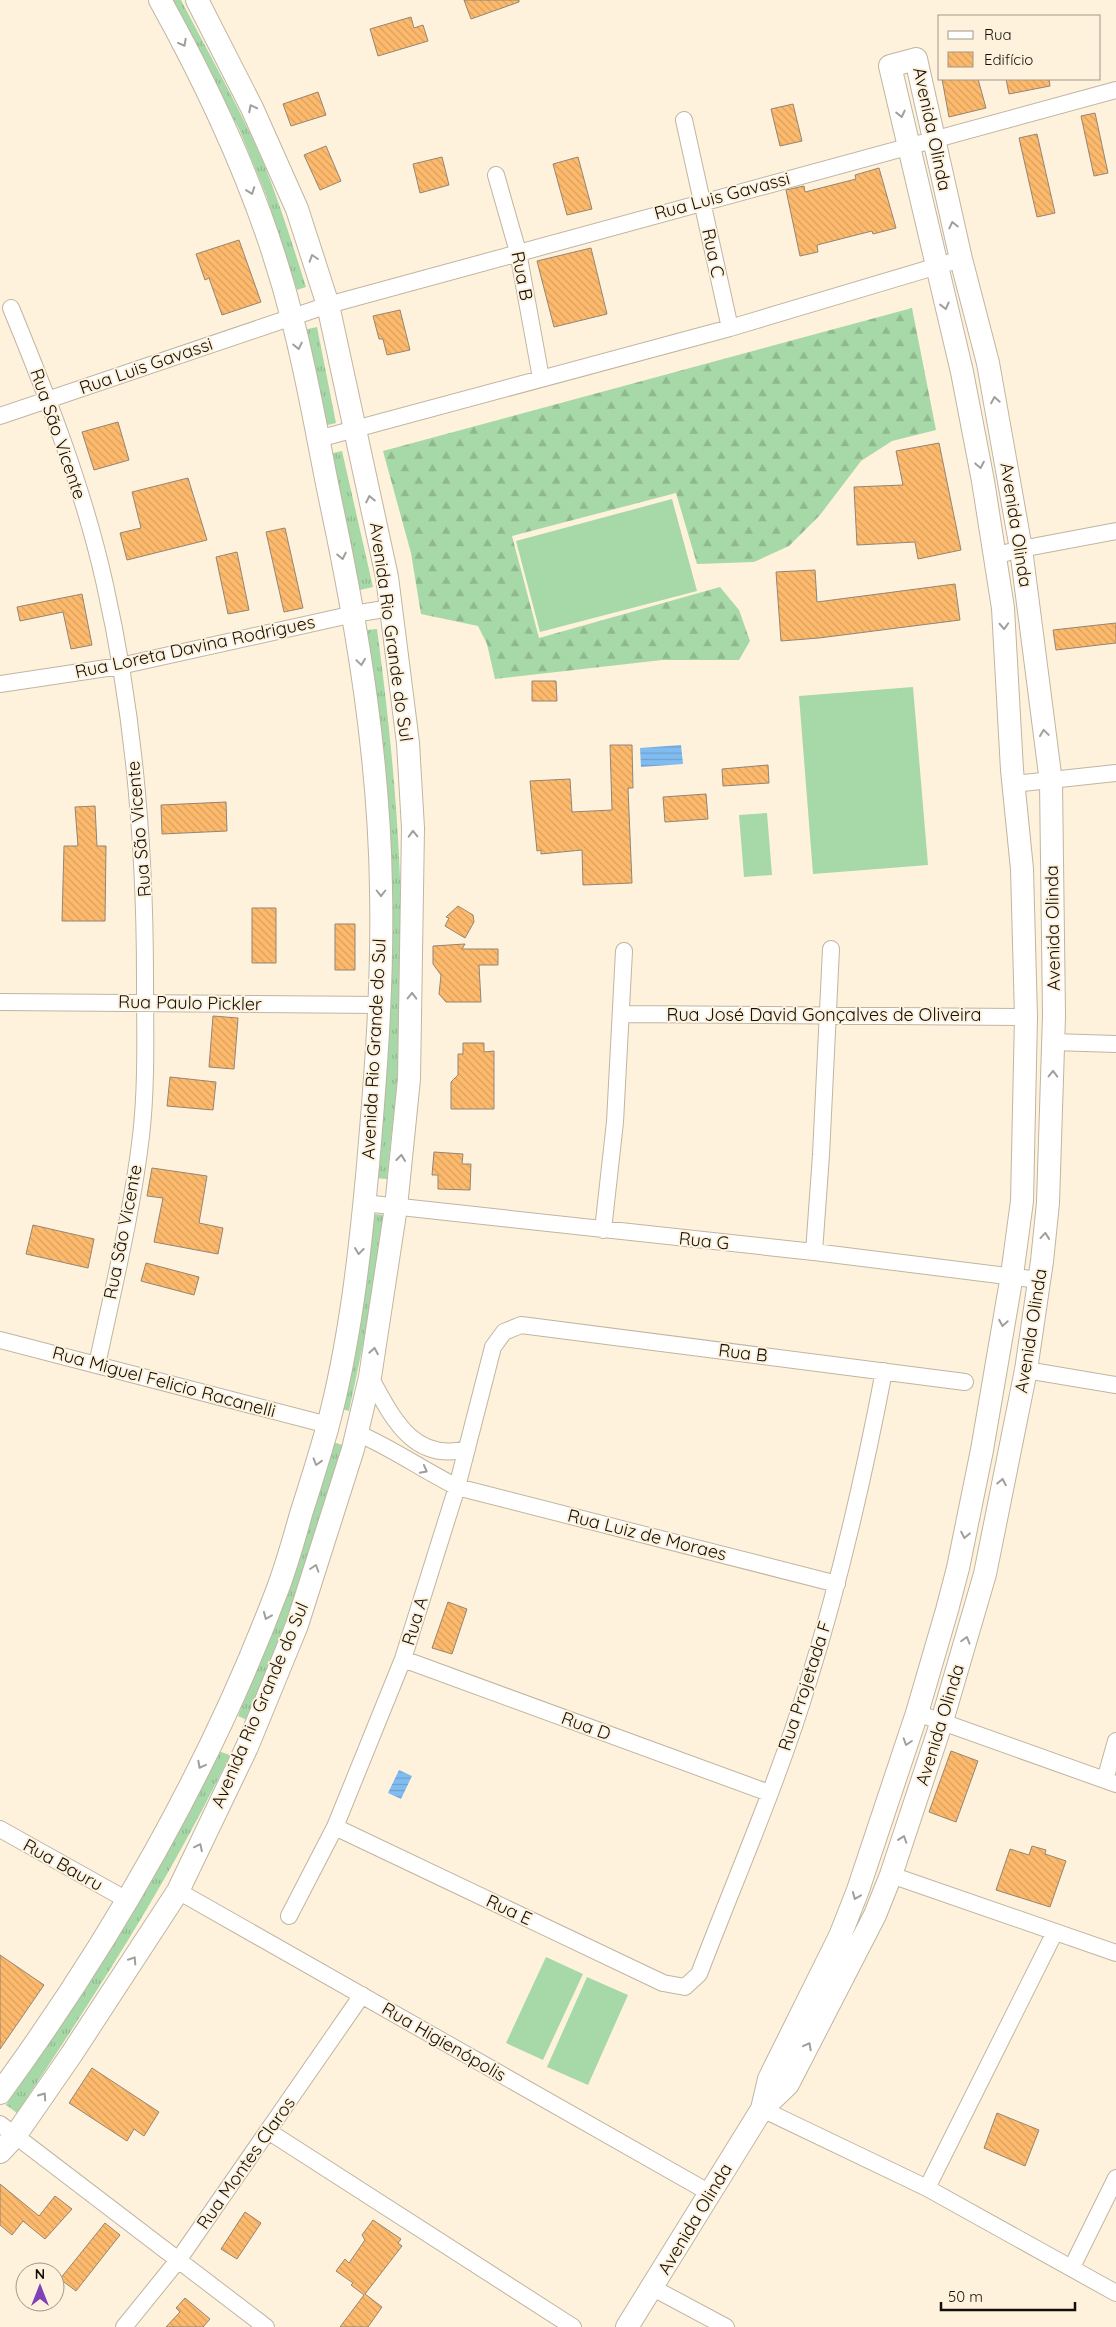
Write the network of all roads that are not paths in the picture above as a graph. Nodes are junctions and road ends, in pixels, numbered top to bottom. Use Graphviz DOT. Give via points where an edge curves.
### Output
graph roads {
  1 [pos="160,0"];
  2 [pos="197,0"];
  3 [pos="1116,90"];
  4 [pos="684,120"];
  5 [pos="933,139"];
  6 [pos="908,145"];
  7 [pos="496,175"];
  8 [pos="702,202"];
  9 [pos="518,252"];
  10 [pos="961,260"];
  11 [pos="936,268"];
  12 [pos="328,305"];
  13 [pos="11,308"];
  14 [pos="292,316"];
  15 [pos="730,328"];
  16 [pos="541,378"];
  17 [pos="48,399"];
  18 [pos="0,416"];
  19 [pos="356,430"];
  20 [pos="318,439"];
  21 [pos="1116,532"];
  22 [pos="1021,549"];
  23 [pos="994,556"];
  24 [pos="390,608"];
  25 [pos="354,614"];
  26 [pos="120,666"];
  27 [pos="0,684"];
  28 [pos="1116,773"];
  29 [pos="1051,782"];
  30 [pos="1014,784"];
  31 [pos="1053,913"];
  32 [pos="1022,916"];
  33 [pos="831,949"];
  34 [pos="624,951"];
  35 [pos="0,1002"];
  36 [pos="145,1002"];
  37 [pos="380,1005"];
  38 [pos="622,1014"];
  39 [pos="829,1016"];
  40 [pos="1026,1017"];
  41 [pos="1054,1042"];
  42 [pos="1116,1044"];
  43 [pos="364,1203"];
  44 [pos="396,1207"];
  45 [pos="604,1230"];
  46 [pos="814,1252"];
  47 [pos="1012,1275"];
  48 [pos="1039,1280"];
  49 [pos="521,1325"];
  50 [pos="0,1340"];
  51 [pos="97,1365"];
  52 [pos="1026,1370"];
  53 [pos="884,1371"];
  54 [pos="370,1377"];
  55 [pos="965,1382"];
  56 [pos="1116,1385"];
  57 [pos="393,1419"];
  58 [pos="328,1425"];
  59 [pos="357,1433"];
  60 [pos="382,1444"];
  61 [pos="467,1449"];
  62 [pos="982,1450"];
  63 [pos="1008,1454"];
  64 [pos="457,1487"];
  65 [pos="836,1584"];
  66 [pos="403,1659"];
  67 [pos="917,1713"];
  68 [pos="942,1721"];
  69 [pos="217,1733"];
  70 [pos="1116,1741"];
  71 [pos="247,1747"];
  72 [pos="1111,1782"];
  73 [pos="769,1793"];
  74 [pos="335,1827"];
  75 [pos="0,1829"];
  76 [pos="867,1865"];
  77 [pos="891,1875"];
  78 [pos="178,1891"];
  79 [pos="127,1900"];
  80 [pos="289,1916"];
  81 [pos="1054,1932"];
  82 [pos="1116,1953"];
  83 [pos="685,1987"];
  84 [pos="362,1995"];
  85 [pos="0,2094"];
  86 [pos="762,2109"];
  87 [pos="268,2131"];
  88 [pos="5,2137"];
  89 [pos="1116,2178"];
  90 [pos="926,2188"];
  91 [pos="710,2194"];
  92 [pos="179,2259"];
  93 [pos="1072,2267"];
  94 [pos="653,2288"];
  95 [pos="1116,2292"];
  96 [pos="124,2327"];
  97 [pos="266,2327"];
  98 [pos="573,2327"];
  99 [pos="627,2327"];
  100 [pos="726,2327"];
  1 -- 14 [label="street, Avenida Rio Grande do Sul, one-way" via="242,164"];
  12 -- 2 [label="street, Avenida Rio Grande do Sul, one-way" via="279,164"];
  3 -- 5 [label="street, Rua Luis Gavassi"];
  4 -- 8 [label="street, Rua C"];
  5 -- 6 [label="street, Rua Luis Gavassi"];
  5 -- 6 [label="street, Avenida Olinda, one-way" via="916,59 890,66"];
  10 -- 5 [label="street, Avenida Olinda, one-way"];
  6 -- 8 [label="street, Rua Luis Gavassi"];
  6 -- 11 [label="street, Avenida Olinda"];
  7 -- 9 [label="street, Rua B"];
  8 -- 9 [label="street, Rua Luis Gavassi"];
  8 -- 15 [label="street, Rua C"];
  9 -- 12 [label="street, Rua Luis Gavassi"];
  9 -- 16 [label="street, Rua B"];
  10 -- 11 [label="street"];
  22 -- 10 [label="street, Avenida Olinda, one-way" via="988,363"];
  11 -- 15 [label="street"];
  11 -- 23 [label="street, Avenida Olinda, one-way" via="962,372"];
  12 -- 14 [label="street, Rua Luis Gavassi"];
  12 -- 19 [label="street, Avenida Rio Grande do Sul"];
  13 -- 17 [label="street, Rua São Vicente"];
  14 -- 17 [label="street, Rua Luis Gavassi"];
  14 -- 20 [label="street, Avenida Rio Grande do Sul, one-way"];
  15 -- 16 [label="street"];
  16 -- 19 [label="street"];
  17 -- 18 [label="street, Rua Luis Gavassi"];
  17 -- 26 [label="street, Rua São Vicente" via="105,585"];
  19 -- 20 [label="street"];
  24 -- 19 [label="street, Avenida Rio Grande do Sul, one-way"];
  20 -- 25 [label="street, Avenida Rio Grande do Sul, one-way"];
  21 -- 22 [label="street"];
  22 -- 23 [label="street"];
  29 -- 22 [label="street, Avenida Olinda, one-way"];
  23 -- 30 [label="street, Avenida Olinda, one-way" via="1003,608"];
  24 -- 25 [label="street, Rua Loreta Davina Rodrigues"];
  44 -- 24 [label="street, Avenida Rio Grande do Sul, one-way" via="409,1079 413,828 408,743"];
  25 -- 26 [label="street, Rua Loreta Davina Rodrigues"];
  25 -- 37 [label="street, Avenida Rio Grande do Sul, one-way" via="370,724 377,805 381,886"];
  26 -- 27 [label="street, Rua Loreta Davina Rodrigues"];
  26 -- 36 [label="street, Rua São Vicente" via="138,800 145,901"];
  28 -- 29 [label="street"];
  29 -- 30 [label="street"];
  29 -- 31 [label="street, Avenida Olinda"];
  30 -- 32 [label="street, Avenida Olinda" via="1022,869"];
  31 -- 32 [label="street"];
  31 -- 41 [label="street, Avenida Olinda"];
  32 -- 40 [label="street, Avenida Olinda"];
  33 -- 39 [label="street"];
  34 -- 38 [label="street"];
  35 -- 36 [label="street, Rua Paulo Pickler"];
  36 -- 37 [label="street, Rua Paulo Pickler"];
  36 -- 51 [label="street, Rua São Vicente" via="141,1135"];
  37 -- 43 [label="street, Avenida Rio Grande do Sul"];
  38 -- 39 [label="street, Rua José David Gonçalves de Oliveira"];
  38 -- 45 [label="street"];
  39 -- 40 [label="street, Rua José David Gonçalves de Oliveira"];
  39 -- 46 [label="street"];
  40 -- 47 [label="street, Avenida Olinda" via="1022,1201"];
  41 -- 42 [label="street"];
  48 -- 41 [label="street, Avenida Olinda, one-way" via="1048,1202"];
  43 -- 44 [label="street"];
  43 -- 58 [label="street, Avenida Rio Grande do Sul, one-way" via="354,1296"];
  44 -- 45 [label="street, Rua G"];
  54 -- 44 [label="street, Avenida Rio Grande do Sul, one-way"];
  45 -- 46 [label="street, Rua G"];
  46 -- 47 [label="street, Rua G"];
  47 -- 48 [label="street, Rua G"];
  47 -- 62 [label="street, Avenida Olinda, one-way"];
  48 -- 52 [label="street, Avenida Olinda"];
  49 -- 53 [label="street, Rua B"];
  49 -- 61 [label="street, Rua A" via="504,1332 493,1347"];
  50 -- 51 [label="street, Rua Miguel Felicio Racanelli"];
  51 -- 58 [label="street, Rua Miguel Felicio Racanelli"];
  52 -- 56 [label="street"];
  52 -- 63 [label="street, Avenida Olinda"];
  53 -- 55 [label="street, Rua B"];
  53 -- 65 [label="street, Rua Projetada F" via="862,1486"];
  54 -- 57 [label="street"];
  54 -- 59 [label="street, Avenida Rio Grande do Sul"];
  57 -- 60 [label="street"];
  57 -- 61 [label="street" via="403,1431 431,1449 450,1454"];
  58 -- 59 [label="street"];
  58 -- 69 [label="street, Avenida Rio Grande do Sul, one-way" via="280,1585"];
  59 -- 60 [label="street, Rua Luiz de Moraes"];
  71 -- 59 [label="street, Avenida Rio Grande do Sul, one-way" via="297,1625"];
  60 -- 64 [label="street, Rua Luiz de Moraes, one-way"];
  61 -- 64 [label="street, Rua A"];
  62 -- 63 [label="street"];
  62 -- 67 [label="street, Avenida Olinda, one-way" via="958,1568"];
  68 -- 63 [label="street, Avenida Olinda, one-way" via="984,1574"];
  64 -- 65 [label="street, Rua Luiz de Moraes"];
  64 -- 66 [label="street, Rua A"];
  65 -- 73 [label="street, Rua Projetada F" via="808,1684"];
  66 -- 73 [label="street, Rua D"];
  66 -- 74 [label="street, Rua A"];
  67 -- 68 [label="street"];
  67 -- 76 [label="street, Avenida Olinda, one-way"];
  68 -- 72 [label="street"];
  77 -- 68 [label="street, Avenida Olinda, one-way"];
  69 -- 71 [label="street"];
  69 -- 79 [label="street, Avenida Rio Grande do Sul, one-way"];
  70 -- 72 [label="street"];
  78 -- 71 [label="street, Avenida Rio Grande do Sul, one-way"];
  73 -- 83 [label="street, Rua Projetada F" via="699,1974"];
  74 -- 80 [label="street, Rua A"];
  74 -- 83 [label="street, Rua E" via="662,1983"];
  75 -- 79 [label="street, Rua Bauru"];
  76 -- 77 [label="street"];
  76 -- 86 [label="street, Avenida Olinda, one-way" via="840,1936 769,2079"];
  77 -- 81 [label="street"];
  86 -- 77 [label="street, Avenida Olinda, one-way" via="788,2084 853,1958"];
  78 -- 84 [label="street, Rua Higienópolis"];
  88 -- 78 [label="street, Avenida Rio Grande do Sul, one-way" via="71,2055"];
  79 -- 85 [label="street, Avenida Rio Grande do Sul"];
  81 -- 82 [label="street"];
  81 -- 90 [label="street"];
  84 -- 87 [label="street, Rua Montes Claros"];
  84 -- 91 [label="street, Rua Higienópolis"];
  86 -- 90 [label="street"];
  86 -- 91 [label="street, Avenida Olinda"];
  87 -- 92 [label="street, Rua Montes Claros"];
  87 -- 98 [label="street"];
  88 -- 92 [label="street"];
  89 -- 93 [label="street"];
  90 -- 93 [label="street"];
  91 -- 94 [label="street, Avenida Olinda"];
  92 -- 96 [label="street, Rua Montes Claros"];
  92 -- 97 [label="street"];
  93 -- 95 [label="street"];
  94 -- 99 [label="street, Avenida Olinda"];
  94 -- 100 [label="street"];
}
